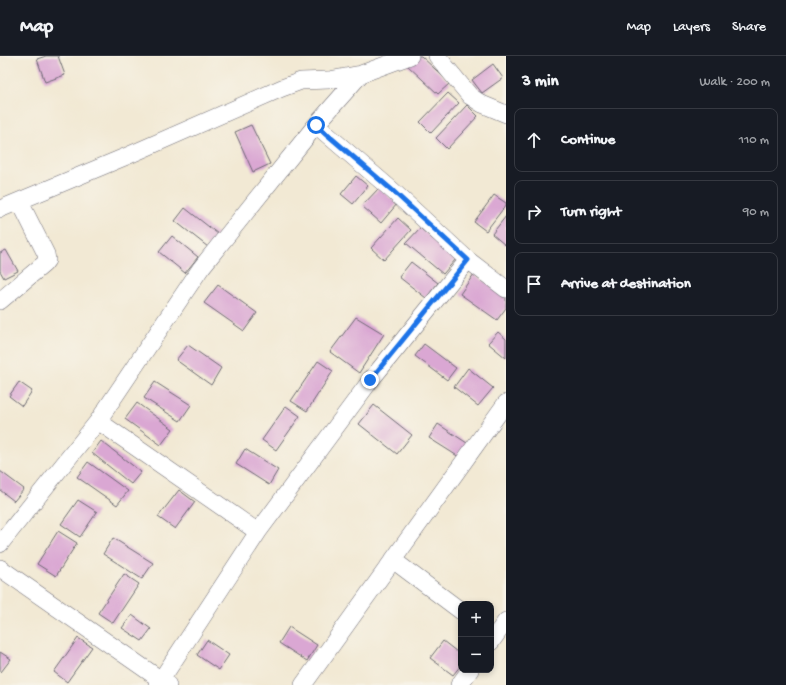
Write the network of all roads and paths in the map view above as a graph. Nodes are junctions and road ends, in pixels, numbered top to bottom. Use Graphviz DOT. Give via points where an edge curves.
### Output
graph roads {
  1 [pos="410,56"];
  2 [pos="437,56"];
  3 [pos="361,74"];
  4 [pos="506,114"];
  5 [pos="316,125"];
  6 [pos="20,202"];
  7 [pos="0,209"];
  8 [pos="468,260"];
  9 [pos="506,289"];
  10 [pos="0,301"];
  11 [pos="506,403"];
  12 [pos="98,421"];
  13 [pos="258,532"];
  14 [pos="0,544"];
  15 [pos="393,560"];
  16 [pos="0,568"];
  17 [pos="458,608"];
  18 [pos="506,621"];
  19 [pos="494,635"];
  20 [pos="468,673"];
  21 [pos="162,683"];
  22 [pos="303,685"];
  23 [pos="459,685"];
  1 -- 3 [label="street"];
  2 -- 4 [label="street" via="470,96"];
  3 -- 5 [label="street"];
  3 -- 6 [label="street" via="329,80 301,81 282,88"];
  5 -- 8 [label="street"];
  5 -- 12 [label="street" via="201,268"];
  6 -- 7 [label="street"];
  6 -- 10 [label="street" via="46,254 46,260"];
  8 -- 9 [label="street"];
  8 -- 13 [label="street" via="370,380"];
  11 -- 15 [label="street"];
  12 -- 13 [label="street"];
  12 -- 14 [label="street"];
  13 -- 21 [label="street"];
  15 -- 17 [label="street"];
  15 -- 22 [label="street"];
  16 -- 21 [label="street"];
  18 -- 19 [label="street"];
  20 -- 23 [label="street"];
}
